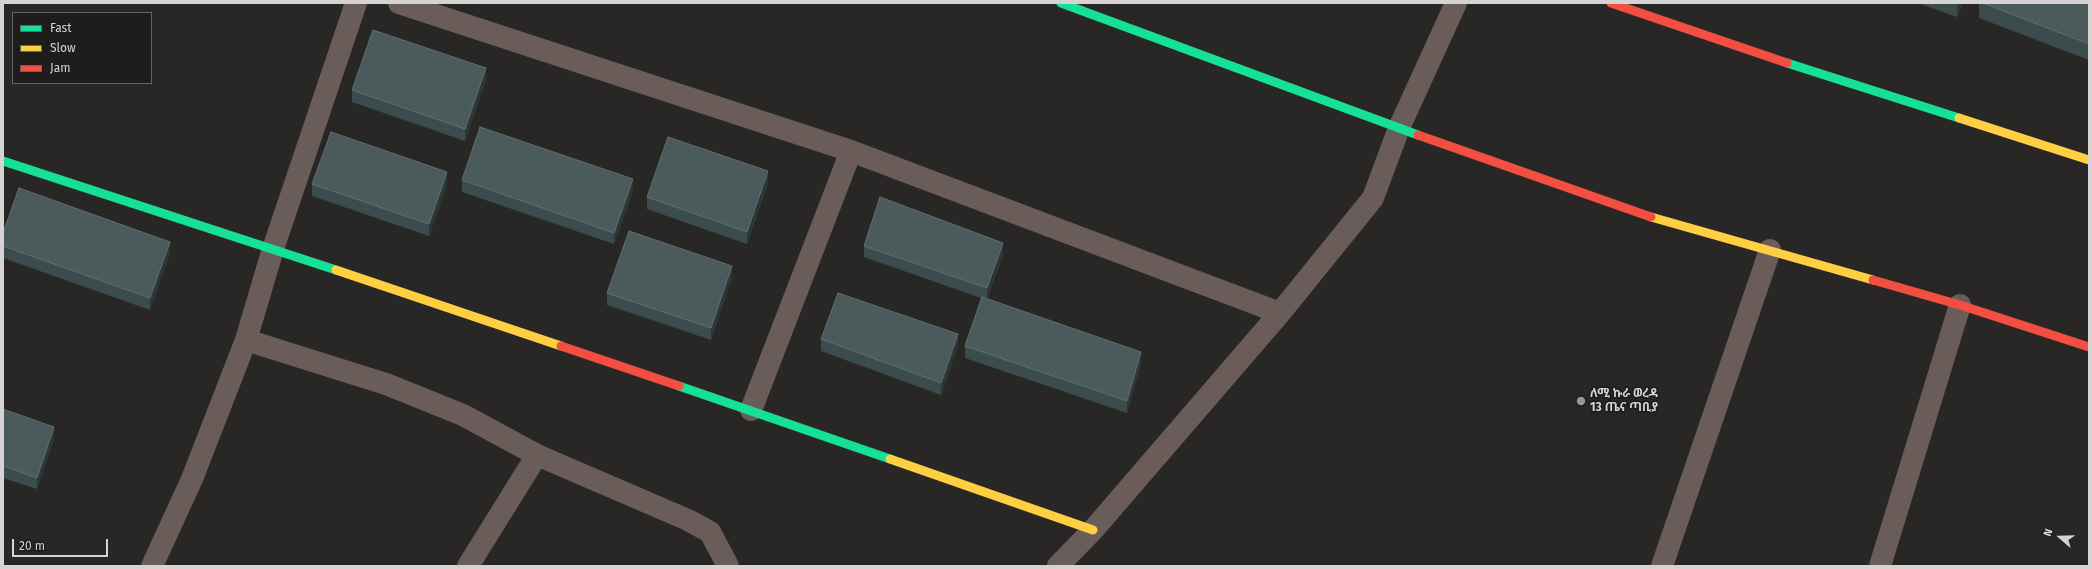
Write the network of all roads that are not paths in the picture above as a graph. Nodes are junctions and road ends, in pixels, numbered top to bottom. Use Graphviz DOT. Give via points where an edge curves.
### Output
graph roads {
  1 [pos="356,3"];
  2 [pos="398,3"];
  3 [pos="1061,3"];
  4 [pos="1456,3"];
  5 [pos="1611,3"];
  6 [pos="1400,128"];
  7 [pos="851,151"];
  8 [pos="2089,160"];
  9 [pos="3,161"];
  10 [pos="273,249"];
  11 [pos="1770,250"];
  12 [pos="1960,305"];
  13 [pos="1280,313"];
  14 [pos="246,340"];
  15 [pos="2089,346"];
  16 [pos="751,410"];
  17 [pos="537,455"];
  18 [pos="1093,530"];
  19 [pos="152,566"];
  20 [pos="468,566"];
  21 [pos="728,566"];
  22 [pos="1058,566"];
  23 [pos="1662,566"];
  24 [pos="1880,566"];
  1 -- 10 [label="street"];
  2 -- 7 [label="street"];
  3 -- 6 [label="main road"];
  4 -- 6 [label="street"];
  5 -- 8 [label="main road" via="1764,56"];
  6 -- 11 [label="main road" via="1671,224"];
  6 -- 13 [label="street" via="1373,198"];
  7 -- 13 [label="street"];
  7 -- 16 [label="street"];
  9 -- 10 [label="main road"];
  10 -- 14 [label="street"];
  10 -- 16 [label="main road"];
  11 -- 12 [label="main road"];
  11 -- 23 [label="street"];
  12 -- 15 [label="main road"];
  12 -- 24 [label="street"];
  13 -- 18 [label="street"];
  14 -- 17 [label="street" via="386,384 463,415"];
  14 -- 19 [label="street" via="192,479"];
  16 -- 18 [label="main road"];
  17 -- 20 [label="street"];
  17 -- 21 [label="street" via="688,520 710,532"];
  18 -- 22 [label="street"];
}
